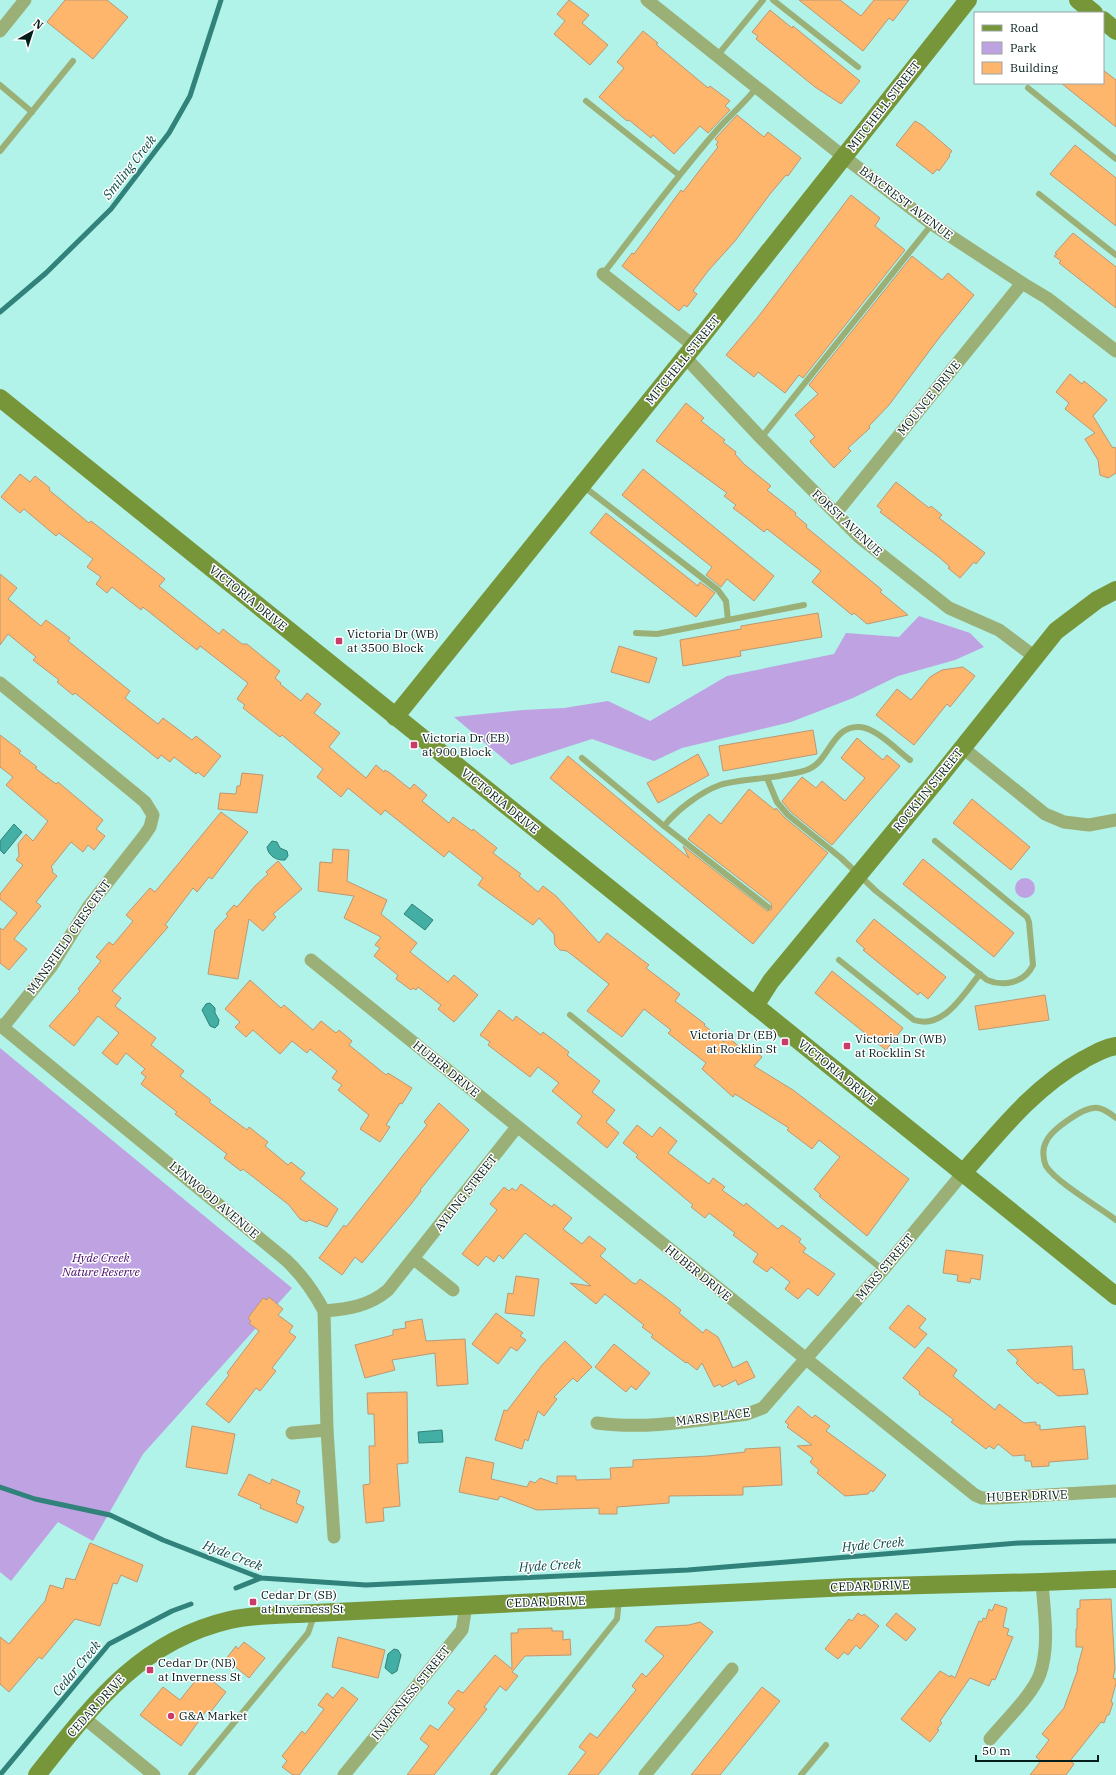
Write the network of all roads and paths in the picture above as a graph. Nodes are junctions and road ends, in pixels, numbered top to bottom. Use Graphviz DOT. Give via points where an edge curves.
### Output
graph roads {
  1 [pos="25,0"];
  2 [pos="647,0"];
  3 [pos="763,0"];
  4 [pos="773,0"];
  5 [pos="968,0"];
  6 [pos="1078,0"];
  7 [pos="1093,12"];
  8 [pos="1104,21"];
  9 [pos="1116,30"];
  10 [pos="0,31"];
  11 [pos="717,56"];
  12 [pos="73,61"];
  13 [pos="858,67"];
  14 [pos="0,85"];
  15 [pos="757,87"];
  16 [pos="1028,88"];
  17 [pos="586,101"];
  18 [pos="32,112"];
  19 [pos="0,151"];
  20 [pos="844,157"];
  21 [pos="1116,159"];
  22 [pos="679,175"];
  23 [pos="1039,194"];
  24 [pos="932,224"];
  25 [pos="1116,255"];
  26 [pos="603,274"];
  27 [pos="1022,283"];
  28 [pos="1116,351"];
  29 [pos="690,352"];
  30 [pos="0,398"];
  31 [pos="761,438"];
  32 [pos="582,485"];
  33 [pos="836,513"];
  34 [pos="1116,590"];
  35 [pos="804,605"];
  36 [pos="728,620"];
  37 [pos="636,633"];
  38 [pos="1034,657"];
  39 [pos="0,683"];
  40 [pos="396,717"];
  41 [pos="963,748"];
  42 [pos="582,758"];
  43 [pos="910,760"];
  44 [pos="767,778"];
  45 [pos="1116,820"];
  46 [pos="664,826"];
  47 [pos="935,841"];
  48 [pos="859,874"];
  49 [pos="768,907"];
  50 [pos="311,960"];
  51 [pos="839,960"];
  52 [pos="980,974"];
  53 [pos="755,1006"];
  54 [pos="570,1015"];
  55 [pos="2,1026"];
  56 [pos="1116,1046"];
  57 [pos="1116,1118"];
  58 [pos="518,1127"];
  59 [pos="963,1173"];
  60 [pos="1116,1220"];
  61 [pos="414,1259"];
  62 [pos="883,1270"];
  63 [pos="453,1290"];
  64 [pos="1116,1296"];
  65 [pos="324,1311"];
  66 [pos="806,1360"];
  67 [pos="597,1423"];
  68 [pos="327,1430"];
  69 [pos="292,1433"];
  70 [pos="1116,1491"];
  71 [pos="334,1537"];
  72 [pos="1116,1579"];
  73 [pos="1042,1582"];
  74 [pos="619,1599"];
  75 [pos="466,1606"];
  76 [pos="315,1613"];
  77 [pos="732,1669"];
  78 [pos="83,1718"];
  79 [pos="990,1739"];
  80 [pos="826,1746"];
  81 [pos="37,1775"];
  82 [pos="154,1775"];
  83 [pos="191,1775"];
  84 [pos="344,1775"];
  85 [pos="493,1775"];
  86 [pos="645,1775"];
  87 [pos="801,1775"];
  1 -- 10 [label="street"];
  2 -- 11 [label="street, BAYCREST AVENUE"];
  3 -- 11 [label="lane"];
  4 -- 13 [label="lane"];
  5 -- 20 [label="street, MITCHELL STREET"];
  6 -- 7 [label="street"];
  8 -- 9 [label="street"];
  11 -- 15 [label="street, BAYCREST AVENUE"];
  12 -- 18 [label="lane"];
  14 -- 18 [label="lane"];
  15 -- 20 [label="street, BAYCREST AVENUE"];
  15 -- 22 [label="lane"];
  16 -- 21 [label="lane"];
  17 -- 22 [label="lane"];
  18 -- 19 [label="lane"];
  20 -- 24 [label="street, BAYCREST AVENUE"];
  20 -- 29 [label="street, MITCHELL STREET"];
  22 -- 26 [label="lane"];
  23 -- 25 [label="lane"];
  24 -- 27 [label="street, BAYCREST AVENUE"];
  24 -- 31 [label="lane"];
  26 -- 29 [label="street, FORST AVENUE"];
  27 -- 28 [label="street, BAYCREST AVENUE" via="1047,298"];
  27 -- 33 [label="street, MOUNCE DRIVE"];
  29 -- 31 [label="street, FORST AVENUE"];
  29 -- 32 [label="street, MITCHELL STREET"];
  30 -- 40 [label="street, VICTORIA DRIVE"];
  31 -- 33 [label="street, FORST AVENUE"];
  32 -- 36 [label="lane" via="718,590 726,601"];
  32 -- 40 [label="street, MITCHELL STREET"];
  33 -- 38 [label="street, FORST AVENUE" via="859,537 949,608 999,630"];
  34 -- 38 [label="street, ROCKLIN STREET" via="1097,600 1061,627"];
  35 -- 36 [label="lane"];
  36 -- 37 [label="lane" via="657,634"];
  38 -- 41 [label="street, ROCKLIN STREET"];
  39 -- 55 [label="street, MANSFIELD CRESCENT" via="145,802 153,815 150,828 89,906 54,962"];
  40 -- 53 [label="street, VICTORIA DRIVE"];
  41 -- 45 [label="street" via="1045,814 1064,822 1089,825"];
  41 -- 48 [label="street, ROCKLIN STREET"];
  42 -- 46 [label="lane"];
  43 -- 44 [label="lane" via="874,732 867,728 854,727 847,728 837,736 821,760 811,768"];
  44 -- 46 [label="lane" via="720,785 674,814"];
  44 -- 48 [label="lane" via="782,809"];
  46 -- 49 [label="lane"];
  47 -- 52 [label="lane" via="1023,913 1029,922 1033,965 1031,970 1017,980 1002,985 986,980"];
  48 -- 52 [label="lane" via="876,891"];
  48 -- 53 [label="street, ROCKLIN STREET" via="771,981"];
  50 -- 58 [label="street, HUBER DRIVE"];
  51 -- 52 [label="lane" via="914,1020 919,1021 932,1020 948,1012"];
  53 -- 59 [label="street, VICTORIA DRIVE"];
  54 -- 62 [label="lane"];
  55 -- 65 [label="street, LYNWOOD AVENUE" via="286,1260 307,1283"];
  56 -- 59 [label="street" via="1104,1048 1064,1070 1021,1107"];
  57 -- 60 [label="lane" via="1099,1108 1081,1111 1050,1136 1043,1158 1052,1174"];
  58 -- 61 [label="street, AYLING STREET"];
  58 -- 66 [label="street, HUBER DRIVE"];
  59 -- 62 [label="street, MARS STREET"];
  59 -- 64 [label="street, VICTORIA DRIVE"];
  61 -- 63 [label="street"];
  61 -- 65 [label="street, AYLING STREET" via="388,1290 375,1300 356,1307"];
  62 -- 66 [label="street, MARS STREET"];
  65 -- 68 [label="street, LYNWOOD AVENUE"];
  66 -- 67 [label="street, MARS PLACE" via="766,1406 753,1413 640,1426"];
  66 -- 70 [label="street, HUBER DRIVE" via="978,1497"];
  68 -- 69 [label="street"];
  68 -- 71 [label="street, LYNWOOD AVENUE"];
  72 -- 73 [label="street, CEDAR DRIVE"];
  73 -- 74 [label="street, CEDAR DRIVE" via="849,1587"];
  73 -- 79 [label="street" via="1045,1649 1039,1675 1014,1712"];
  74 -- 75 [label="street, CEDAR DRIVE"];
  74 -- 85 [label="lane" via="617,1619"];
  75 -- 76 [label="street, CEDAR DRIVE"];
  75 -- 84 [label="street, INVERNESS STREET" via="462,1630"];
  76 -- 78 [label="street, CEDAR DRIVE" via="230,1620 181,1638 128,1671"];
  76 -- 83 [label="lane" via="308,1633"];
  77 -- 86 [label="street"];
  78 -- 81 [label="street, CEDAR DRIVE"];
  78 -- 82 [label="street"];
  80 -- 87 [label="lane"];
}
